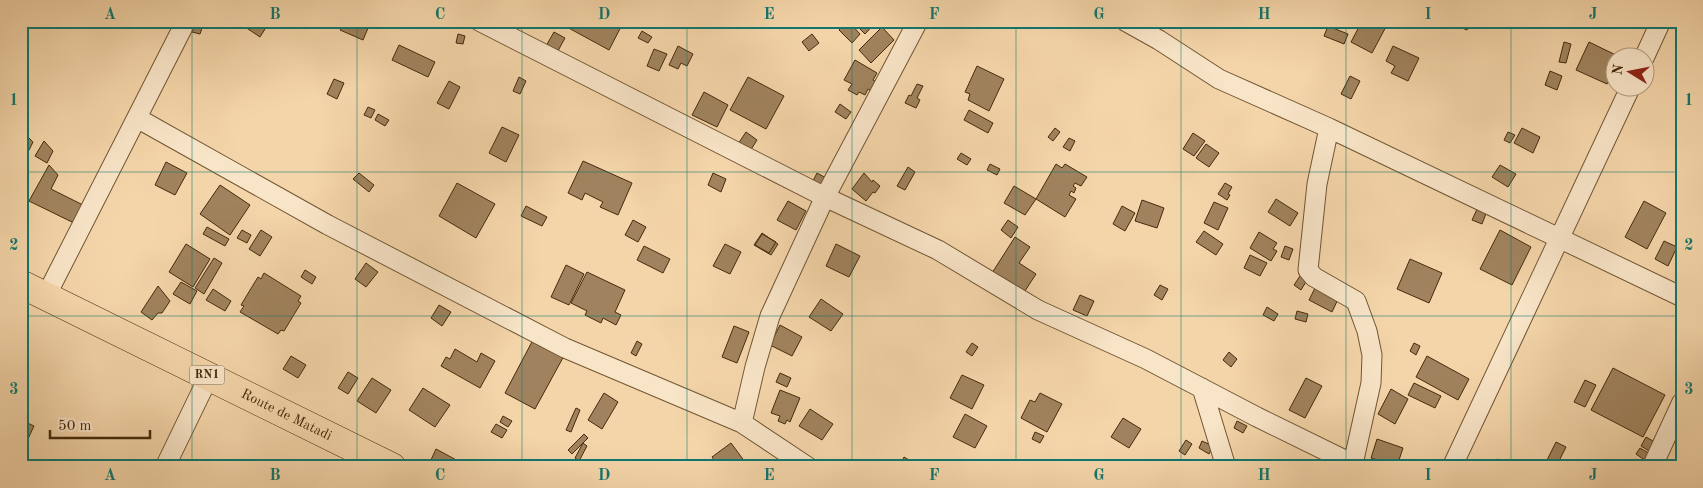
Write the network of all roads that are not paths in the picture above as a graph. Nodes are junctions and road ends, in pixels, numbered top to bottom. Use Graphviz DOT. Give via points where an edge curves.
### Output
graph roads {
  1 [pos="186,21"];
  2 [pos="479,21"];
  3 [pos="918,21"];
  4 [pos="1125,21"];
  5 [pos="1661,21"];
  6 [pos="1649,48"];
  7 [pos="1625,98"];
  8 [pos="137,118"];
  9 [pos="1329,128"];
  10 [pos="825,197"];
  11 [pos="1561,238"];
  12 [pos="21,284"];
  13 [pos="46,296"];
  14 [pos="1682,297"];
  15 [pos="209,376"];
  16 [pos="1202,388"];
  17 [pos="1682,402"];
  18 [pos="742,422"];
  19 [pos="1356,465"];
  20 [pos="165,467"];
  21 [pos="392,467"];
  22 [pos="808,467"];
  23 [pos="1226,467"];
  24 [pos="1452,467"];
  25 [pos="1652,467"];
  1 -- 8 [label="street"];
  2 -- 10 [label="street"];
  3 -- 10 [label="street"];
  4 -- 9 [label="street" via="1219,79"];
  5 -- 6 [label="street"];
  7 -- 11 [label="street"];
  8 -- 13 [label="street"];
  8 -- 18 [label="street" via="328,225 565,348"];
  9 -- 11 [label="street"];
  9 -- 19 [label="street" via="1317,184 1308,270 1314,277 1356,301 1367,331 1372,355 1371,383"];
  10 -- 16 [label="street" via="938,250 1038,310"];
  10 -- 18 [label="street" via="770,316"];
  11 -- 14 [label="street"];
  11 -- 24 [label="street"];
  12 -- 13 [label="highway, Route de Matadi / RN1"];
  13 -- 15 [label="highway, Route de Matadi / RN1"];
  15 -- 20 [label="street"];
  15 -- 21 [label="highway, Route de Matadi / RN1"];
  16 -- 19 [label="street"];
  16 -- 23 [label="street"];
  17 -- 25 [label="street"];
  18 -- 22 [label="street"];
}
